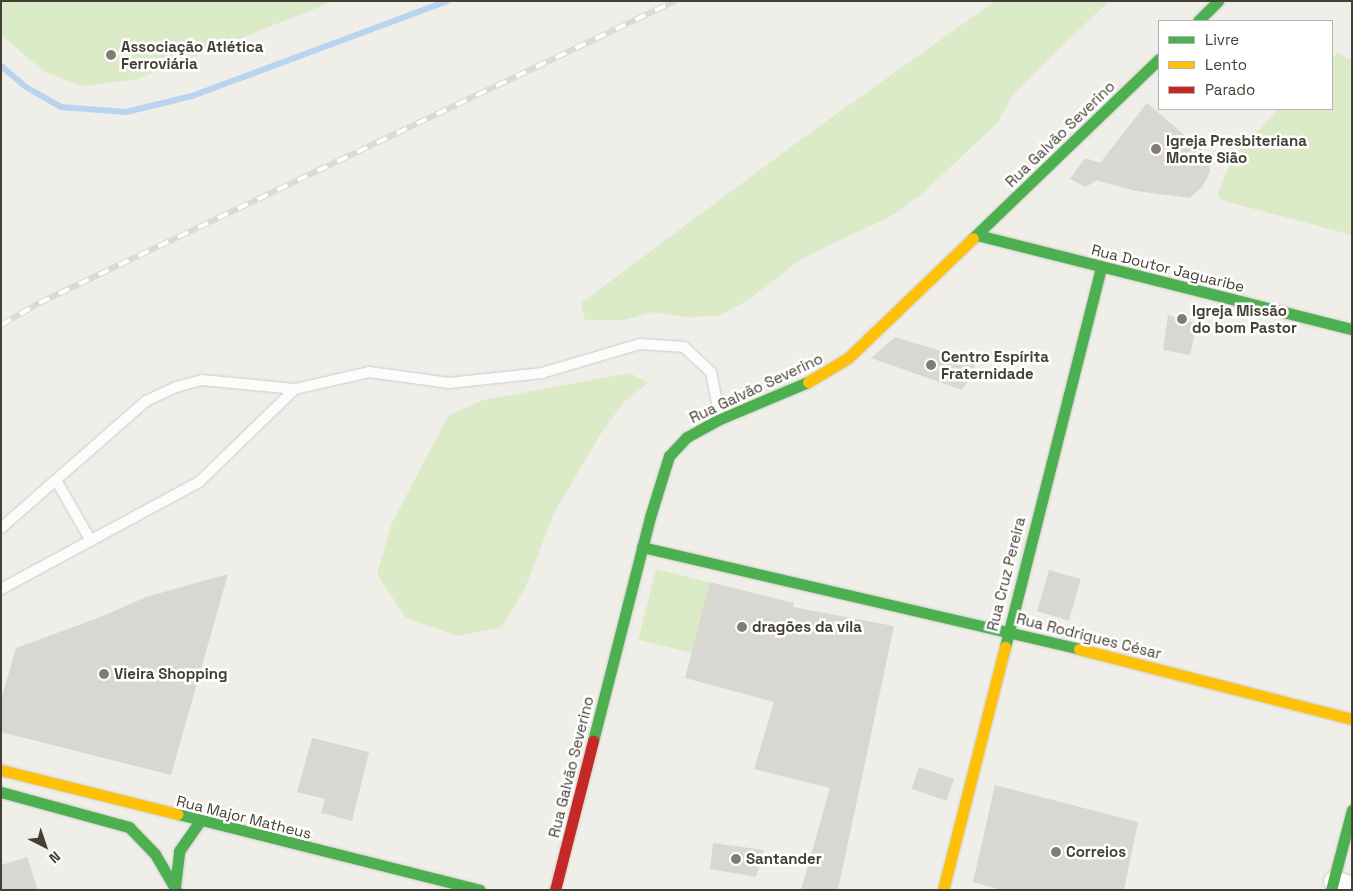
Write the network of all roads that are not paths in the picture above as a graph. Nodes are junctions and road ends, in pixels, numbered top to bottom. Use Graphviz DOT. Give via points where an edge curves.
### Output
graph roads {
  1 [pos="1218,1"];
  2 [pos="1199,20"];
  3 [pos="1158,60"];
  4 [pos="977,235"];
  5 [pos="1101,267"];
  6 [pos="1352,329"];
  7 [pos="295,389"];
  8 [pos="720,419"];
  9 [pos="56,480"];
  10 [pos="1,528"];
  11 [pos="91,541"];
  12 [pos="642,547"];
  13 [pos="1,589"];
  14 [pos="1007,632"];
  15 [pos="1352,719"];
  16 [pos="1,770"];
  17 [pos="1,792"];
  18 [pos="1352,810"];
  19 [pos="198,822"];
  20 [pos="1339,886"];
  21 [pos="175,888"];
  22 [pos="480,890"];
  23 [pos="555,890"];
  24 [pos="943,890"];
  1 -- 2 [label="main road"];
  3 -- 4 [label="main road, Rua Galvão Severino"];
  4 -- 5 [label="main road, Rua Doutor Jaguaribe"];
  4 -- 8 [label="main road, Rua Galvão Severino" via="848,358 819,378"];
  5 -- 6 [label="main road, Rua Doutor Jaguaribe"];
  5 -- 14 [label="main road, Rua Cruz Pereira"];
  7 -- 8 [label="lane" via="369,372 449,382 542,373 640,344 684,347 712,372"];
  7 -- 9 [label="lane" via="202,380 176,387 146,401"];
  7 -- 11 [label="lane" via="199,482"];
  8 -- 12 [label="main road, Rua Galvão Severino" via="687,437 669,456"];
  9 -- 10 [label="lane"];
  9 -- 11 [label="lane"];
  11 -- 13 [label="lane"];
  12 -- 14 [label="main road, Rua Rodrigues César"];
  12 -- 23 [label="main road, Rua Galvão Severino"];
  14 -- 15 [label="main road, Rua Rodrigues César"];
  14 -- 24 [label="main road, Rua Cruz Pereira"];
  16 -- 19 [label="main road, Rua Major Matheus"];
  17 -- 21 [label="main road" via="129,827 155,854"];
  18 -- 20 [label="main road"];
  19 -- 21 [label="main road" via="180,852"];
  19 -- 22 [label="main road, Rua Major Matheus"];
}
